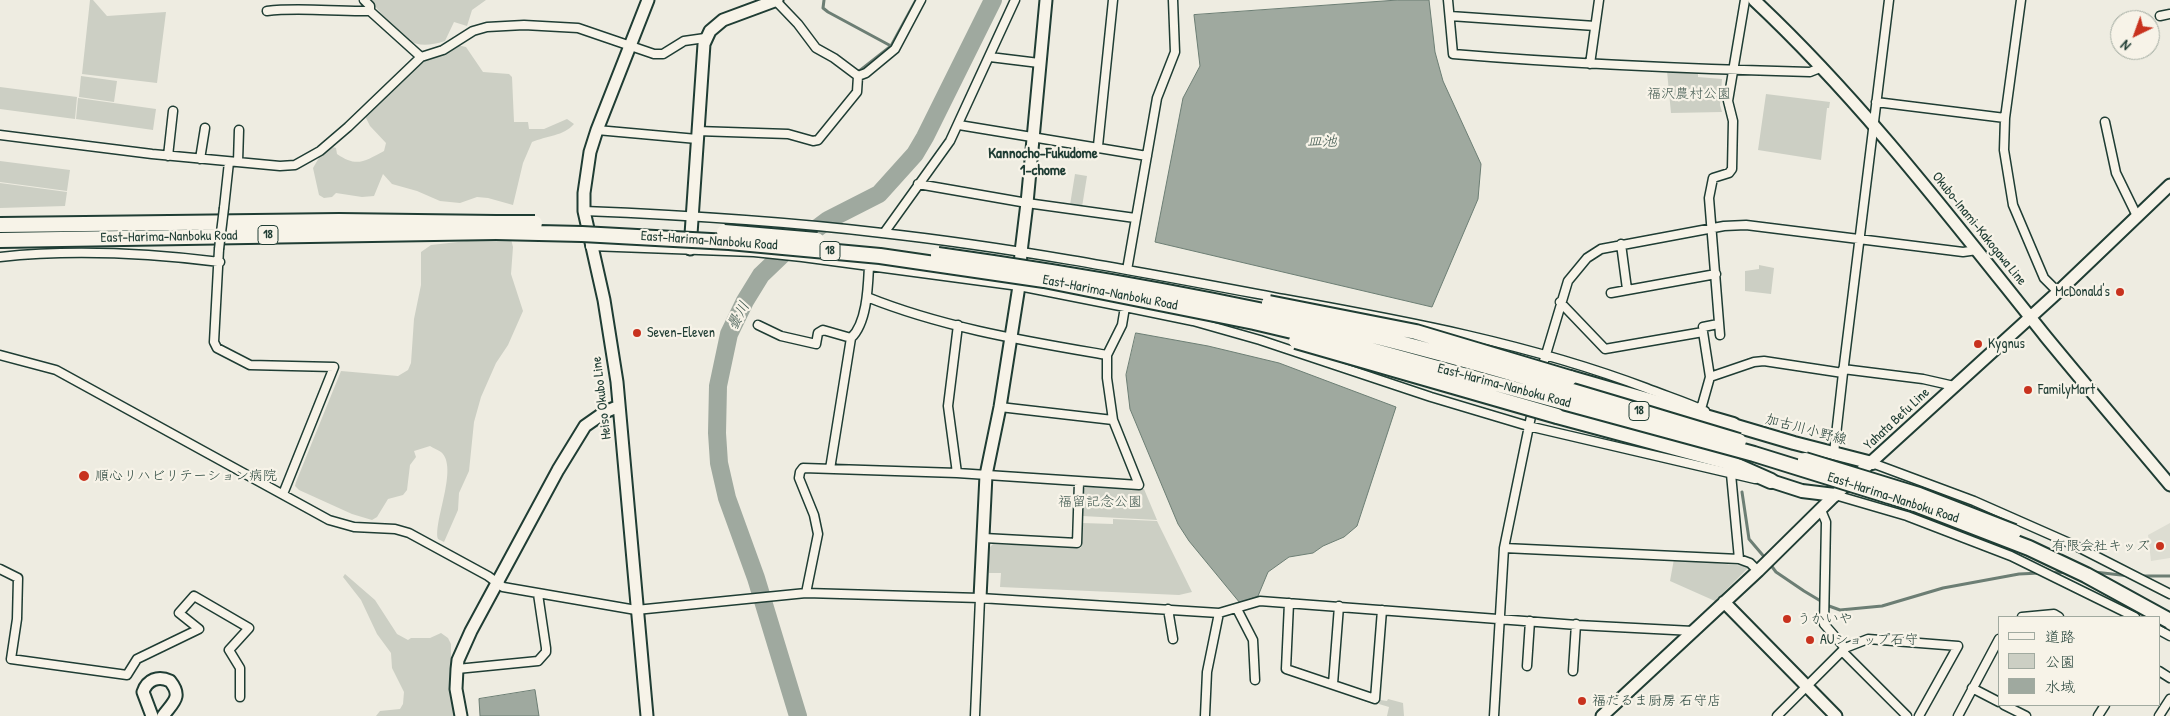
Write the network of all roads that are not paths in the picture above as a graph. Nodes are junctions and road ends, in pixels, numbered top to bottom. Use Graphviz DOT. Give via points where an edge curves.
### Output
graph roads {
  1 [pos="364,0"];
  2 [pos="648,0"];
  3 [pos="776,0"];
  4 [pos="921,0"];
  5 [pos="1016,0"];
  6 [pos="1046,0"];
  7 [pos="1113,0"];
  8 [pos="1174,0"];
  9 [pos="1448,0"];
  10 [pos="1599,0"];
  11 [pos="1745,0"];
  12 [pos="1754,0"];
  13 [pos="1889,0"];
  14 [pos="2022,0"];
  15 [pos="370,10"];
  16 [pos="267,11"];
  17 [pos="2170,14"];
  18 [pos="1450,16"];
  19 [pos="2160,16"];
  20 [pos="1595,26"];
  21 [pos="705,38"];
  22 [pos="630,44"];
  23 [pos="421,57"];
  24 [pos="990,57"];
  25 [pos="1039,63"];
  26 [pos="1590,64"];
  27 [pos="1820,68"];
  28 [pos="1732,70"];
  29 [pos="858,76"];
  30 [pos="1876,102"];
  31 [pos="173,111"];
  32 [pos="2004,118"];
  33 [pos="2105,122"];
  34 [pos="959,125"];
  35 [pos="1872,125"];
  36 [pos="205,128"];
  37 [pos="239,130"];
  38 [pos="597,130"];
  39 [pos="0,135"];
  40 [pos="697,135"];
  41 [pos="1034,137"];
  42 [pos="1098,146"];
  43 [pos="168,156"];
  44 [pos="1147,156"];
  45 [pos="200,159"];
  46 [pos="234,162"];
  47 [pos="918,184"];
  48 [pos="2170,185"];
  49 [pos="1027,203"];
  50 [pos="584,211"];
  51 [pos="692,216"];
  52 [pos="2137,216"];
  53 [pos="1135,218"];
  54 [pos="0,224"];
  55 [pos="496,227"];
  56 [pos="1711,229"];
  57 [pos="884,233"];
  58 [pos="1860,240"];
  59 [pos="0,242"];
  60 [pos="1621,244"];
  61 [pos="590,246"];
  62 [pos="690,249"];
  63 [pos="1977,250"];
  64 [pos="1021,252"];
  65 [pos="0,257"];
  66 [pos="220,262"];
  67 [pos="869,266"];
  68 [pos="1127,270"];
  69 [pos="1716,274"];
  70 [pos="1087,276"];
  71 [pos="1019,286"];
  72 [pos="1627,289"];
  73 [pos="2058,292"];
  74 [pos="1611,293"];
  75 [pos="868,297"];
  76 [pos="1560,302"];
  77 [pos="1162,304"];
  78 [pos="1125,307"];
  79 [pos="2030,317"];
  80 [pos="1718,324"];
  81 [pos="758,325"];
  82 [pos="958,326"];
  83 [pos="1703,327"];
  84 [pos="1720,335"];
  85 [pos="850,338"];
  86 [pos="1010,338"];
  87 [pos="1107,354"];
  88 [pos="1545,354"];
  89 [pos="0,355"];
  90 [pos="1843,371"];
  91 [pos="1710,377"];
  92 [pos="1954,386"];
  93 [pos="619,406"];
  94 [pos="1000,407"];
  95 [pos="1701,409"];
  96 [pos="1113,420"];
  97 [pos="1733,425"];
  98 [pos="1528,426"];
  99 [pos="1834,453"];
  100 [pos="1872,463"];
  101 [pos="830,469"];
  102 [pos="957,474"];
  103 [pos="1731,474"];
  104 [pos="986,475"];
  105 [pos="1771,481"];
  106 [pos="1079,482"];
  107 [pos="2170,486"];
  108 [pos="283,494"];
  109 [pos="1835,495"];
  110 [pos="1821,510"];
  111 [pos="984,538"];
  112 [pos="1504,548"];
  113 [pos="1739,559"];
  114 [pos="0,569"];
  115 [pos="1758,571"];
  116 [pos="497,582"];
  117 [pos="806,593"];
  118 [pos="538,594"];
  119 [pos="2170,594"];
  120 [pos="980,598"];
  121 [pos="1724,602"];
  122 [pos="1288,603"];
  123 [pos="1339,606"];
  124 [pos="1237,608"];
  125 [pos="1168,609"];
  126 [pos="636,610"];
  127 [pos="1382,610"];
  128 [pos="2170,610"];
  129 [pos="1219,613"];
  130 [pos="2033,616"];
  131 [pos="2057,616"];
  132 [pos="2133,616"];
  133 [pos="1498,619"];
  134 [pos="1530,621"];
  135 [pos="2170,621"];
  136 [pos="1576,624"];
  137 [pos="1693,631"];
  138 [pos="1173,639"];
  139 [pos="1998,642"];
  140 [pos="1844,649"];
  141 [pos="1527,666"];
  142 [pos="457,669"];
  143 [pos="1573,671"];
  144 [pos="1255,680"];
  145 [pos="1333,684"];
  146 [pos="1807,686"];
  147 [pos="1972,688"];
  148 [pos="240,697"];
  149 [pos="2170,699"];
  150 [pos="1998,701"];
  151 [pos="2006,706"];
  152 [pos="152,716"];
  153 [pos="163,716"];
  154 [pos="461,716"];
  155 [pos="647,716"];
  156 [pos="975,716"];
  157 [pos="1205,716"];
  158 [pos="1494,716"];
  159 [pos="1602,716"];
  160 [pos="1776,716"];
  161 [pos="1836,716"];
  162 [pos="1908,716"];
  163 [pos="1919,716"];
  164 [pos="1958,716"];
  165 [pos="2026,716"];
  166 [pos="2159,716"];
  1 -- 15 [label="street"];
  2 -- 22 [label="main road, Heiso Okubo Line"];
  3 -- 21 [label="main road" via="723,20"];
  3 -- 29 [label="street" via="816,48"];
  4 -- 29 [label="street" via="895,49"];
  5 -- 24 [label="street"];
  6 -- 25 [label="main road"];
  7 -- 42 [label="street"];
  8 -- 44 [label="street" via="1175,52 1157,98"];
  9 -- 18 [label="street"];
  10 -- 20 [label="street"];
  11 -- 28 [label="street"];
  12 -- 27 [label="main road, Okubo-Inami-Kakogawa Line"];
  13 -- 30 [label="street"];
  14 -- 32 [label="street"];
  15 -- 16 [label="street"];
  15 -- 23 [label="street"];
  17 -- 19 [label="street"];
  18 -- 20 [label="street"];
  18 -- 26 [label="street" via="1453,54"];
  20 -- 26 [label="street"];
  21 -- 22 [label="street" via="684,41 663,54 654,54"];
  21 -- 40 [label="main road"];
  22 -- 23 [label="street" via="578,28 487,26 473,30 443,50"];
  22 -- 38 [label="main road, Heiso Okubo Line"];
  23 -- 46 [label="street" via="320,150 295,164"];
  24 -- 25 [label="street"];
  24 -- 34 [label="street"];
  25 -- 41 [label="main road"];
  26 -- 28 [label="street"];
  27 -- 28 [label="street" via="1810,72"];
  27 -- 35 [label="main road, Okubo-Inami-Kakogawa Line"];
  28 -- 56 [label="street" via="1728,101 1733,121 1732,169 1713,178 1710,185"];
  29 -- 40 [label="street" via="857,92 816,141 788,134"];
  30 -- 32 [label="street"];
  30 -- 35 [label="street"];
  31 -- 43 [label="street"];
  32 -- 73 [label="street" via="2004,150 2013,205 2044,278"];
  33 -- 52 [label="street" via="2116,173"];
  34 -- 41 [label="street"];
  34 -- 47 [label="street"];
  35 -- 58 [label="street"];
  35 -- 63 [label="main road, Okubo-Inami-Kakogawa Line" via="1939,200"];
  36 -- 45 [label="street"];
  37 -- 46 [label="street"];
  38 -- 40 [label="street"];
  38 -- 50 [label="main road, Heiso Okubo Line" via="586,172"];
  39 -- 43 [label="street"];
  40 -- 51 [label="main road"];
  41 -- 42 [label="street"];
  41 -- 49 [label="main road"];
  42 -- 44 [label="street"];
  43 -- 45 [label="street"];
  44 -- 53 [label="street"];
  45 -- 46 [label="street"];
  46 -- 66 [label="street, bridge" via="224,208"];
  47 -- 49 [label="street"];
  47 -- 57 [label="street"];
  48 -- 52 [label="main road, Yahata Befu Line"];
  49 -- 53 [label="street"];
  49 -- 64 [label="main road"];
  50 -- 51 [label="street"];
  50 -- 61 [label="main road, Heiso Okubo Line"];
  51 -- 57 [label="street"];
  51 -- 62 [label="main road"];
  52 -- 73 [label="main road, Yahata Befu Line"];
  53 -- 68 [label="street"];
  54 -- 55 [label="highway, East-Harima-Nanboku Road / 18" via="338,221"];
  55 -- 59 [label="highway, East-Harima-Nanboku Road / 18"];
  55 -- 70 [label="highway, East-Harima-Nanboku Road / 18, bridge" via="664,229 792,237"];
  55 -- 77 [label="highway, East-Harima-Nanboku Road / 18, bridge" via="880,256 1044,280"];
  56 -- 58 [label="street" via="1746,225"];
  56 -- 60 [label="street"];
  56 -- 69 [label="street"];
  57 -- 64 [label="street"];
  58 -- 63 [label="street" via="1963,252"];
  58 -- 90 [label="street"];
  60 -- 72 [label="street"];
  60 -- 76 [label="street" via="1601,249 1587,258 1568,281"];
  61 -- 62 [label="street"];
  61 -- 93 [label="main road, Heiso Okubo Line" via="604,300"];
  62 -- 67 [label="street" via="754,252"];
  63 -- 79 [label="main road, Okubo-Inami-Kakogawa Line"];
  64 -- 68 [label="street"];
  64 -- 71 [label="main road"];
  65 -- 66 [label="street" via="96,252"];
  66 -- 108 [label="street" via="214,342 217,348 250,365 334,367"];
  67 -- 71 [label="street"];
  67 -- 75 [label="street"];
  68 -- 88 [label="street" via="1330,307"];
  69 -- 72 [label="street"];
  69 -- 80 [label="street"];
  70 -- 97 [label="highway, 18, bridge" via="1197,291 1416,332"];
  70 -- 128 [label="highway, East-Harima-Nanboku Road / 18, bridge" via="1366,334 1837,469 1919,495 2034,540"];
  71 -- 78 [label="street"];
  71 -- 86 [label="main road"];
  72 -- 74 [label="street"];
  73 -- 79 [label="main road, Yahata Befu Line"];
  75 -- 82 [label="street" via="902,311"];
  75 -- 85 [label="street" via="857,332"];
  76 -- 88 [label="street"];
  76 -- 91 [label="street" via="1605,348 1703,332"];
  77 -- 105 [label="highway, 18, bridge" via="1728,462"];
  77 -- 135 [label="highway, East-Harima-Nanboku Road / 18, bridge" via="1364,348 1754,454 1906,501 2029,548"];
  78 -- 87 [label="street" via="1122,325"];
  78 -- 98 [label="street" via="1193,321 1260,340"];
  79 -- 92 [label="main road, Yahata Befu Line"];
  79 -- 107 [label="main road, Okubo-Inami-Kakogawa Line"];
  80 -- 83 [label="street"];
  80 -- 84 [label="street"];
  81 -- 85 [label="street" via="781,336 816,344 818,333 823,330"];
  82 -- 86 [label="street"];
  82 -- 102 [label="street" via="948,406"];
  85 -- 101 [label="street"];
  86 -- 87 [label="street"];
  86 -- 94 [label="main road"];
  87 -- 96 [label="street"];
  88 -- 95 [label="street" via="1610,374"];
  88 -- 98 [label="street"];
  89 -- 108 [label="street" via="56,370"];
  90 -- 91 [label="street" via="1764,361"];
  90 -- 92 [label="street" via="1923,379"];
  90 -- 99 [label="street"];
  91 -- 95 [label="street"];
  92 -- 100 [label="main road, Yahata Befu Line"];
  93 -- 116 [label="main road" via="585,426"];
  93 -- 126 [label="main road, Heiso Okubo Line"];
  94 -- 96 [label="street"];
  94 -- 104 [label="main road"];
  95 -- 97 [label="street"];
  96 -- 106 [label="street" via="1139,485"];
  97 -- 99 [label="main road, 加古川小野線 / 18"];
  98 -- 103 [label="street"];
  98 -- 112 [label="street"];
  99 -- 100 [label="main road, 加古川小野線 / 18"];
  100 -- 109 [label="main road, Yahata Befu Line"];
  100 -- 119 [label="street" via="1974,501 2076,546"];
  101 -- 102 [label="street"];
  101 -- 117 [label="street" via="803,468 800,472 799,478 818,534"];
  102 -- 104 [label="street"];
  103 -- 105 [label="street"];
  103 -- 113 [label="street"];
  104 -- 106 [label="street"];
  104 -- 111 [label="main road"];
  105 -- 109 [label="main road, 18" via="1802,491"];
  106 -- 111 [label="street" via="1077,543"];
  108 -- 116 [label="street" via="329,520 354,527 396,529 409,533"];
  109 -- 110 [label="main road, Yahata Befu Line"];
  109 -- 132 [label="street" via="1907,516 2010,556"];
  110 -- 115 [label="main road, Yahata Befu Line"];
  110 -- 140 [label="street" via="1826,522 1824,624"];
  111 -- 120 [label="main road"];
  112 -- 113 [label="street"];
  112 -- 133 [label="street"];
  113 -- 115 [label="street"];
  114 -- 148 [label="street" via="18,578 17,619 11,659 127,675 137,659 199,629 179,613 194,596 249,628 229,650 240,668"];
  115 -- 121 [label="main road, Yahata Befu Line"];
  116 -- 118 [label="street" via="503,587"];
  116 -- 142 [label="main road" via="463,646"];
  117 -- 120 [label="street"];
  117 -- 126 [label="street"];
  118 -- 126 [label="street"];
  118 -- 142 [label="street" via="546,648 543,658"];
  120 -- 125 [label="street"];
  120 -- 156 [label="street"];
  121 -- 137 [label="main road, Yahata Befu Line"];
  121 -- 146 [label="main road"];
  122 -- 123 [label="street"];
  122 -- 124 [label="street" via="1260,601"];
  122 -- 145 [label="street" via="1286,669"];
  123 -- 127 [label="street"];
  123 -- 145 [label="street"];
  124 -- 129 [label="street"];
  124 -- 144 [label="street" via="1253,640"];
  125 -- 129 [label="street"];
  125 -- 138 [label="street"];
  126 -- 155 [label="main road, Heiso Okubo Line"];
  127 -- 133 [label="street"];
  127 -- 145 [label="street" via="1375,699"];
  129 -- 157 [label="street" via="1207,672"];
  130 -- 131 [label="street"];
  133 -- 134 [label="street"];
  133 -- 158 [label="street"];
  134 -- 136 [label="street"];
  134 -- 141 [label="street"];
  136 -- 137 [label="street"];
  136 -- 143 [label="street"];
  137 -- 159 [label="main road, Yahata Befu Line"];
  139 -- 147 [label="street"];
  140 -- 146 [label="street"];
  140 -- 162 [label="street"];
  140 -- 163 [label="street" via="1868,639 1958,646"];
  142 -- 154 [label="main road" via="456,689"];
  146 -- 160 [label="street"];
  146 -- 161 [label="main road"];
  147 -- 150 [label="street"];
  147 -- 164 [label="street"];
  149 -- 166 [label="street"];
  151 -- 165 [label="street"];
  152 -- 153 [label="main road" via="143,692 149,682 159,678 170,681 176,693 176,699"];
}
